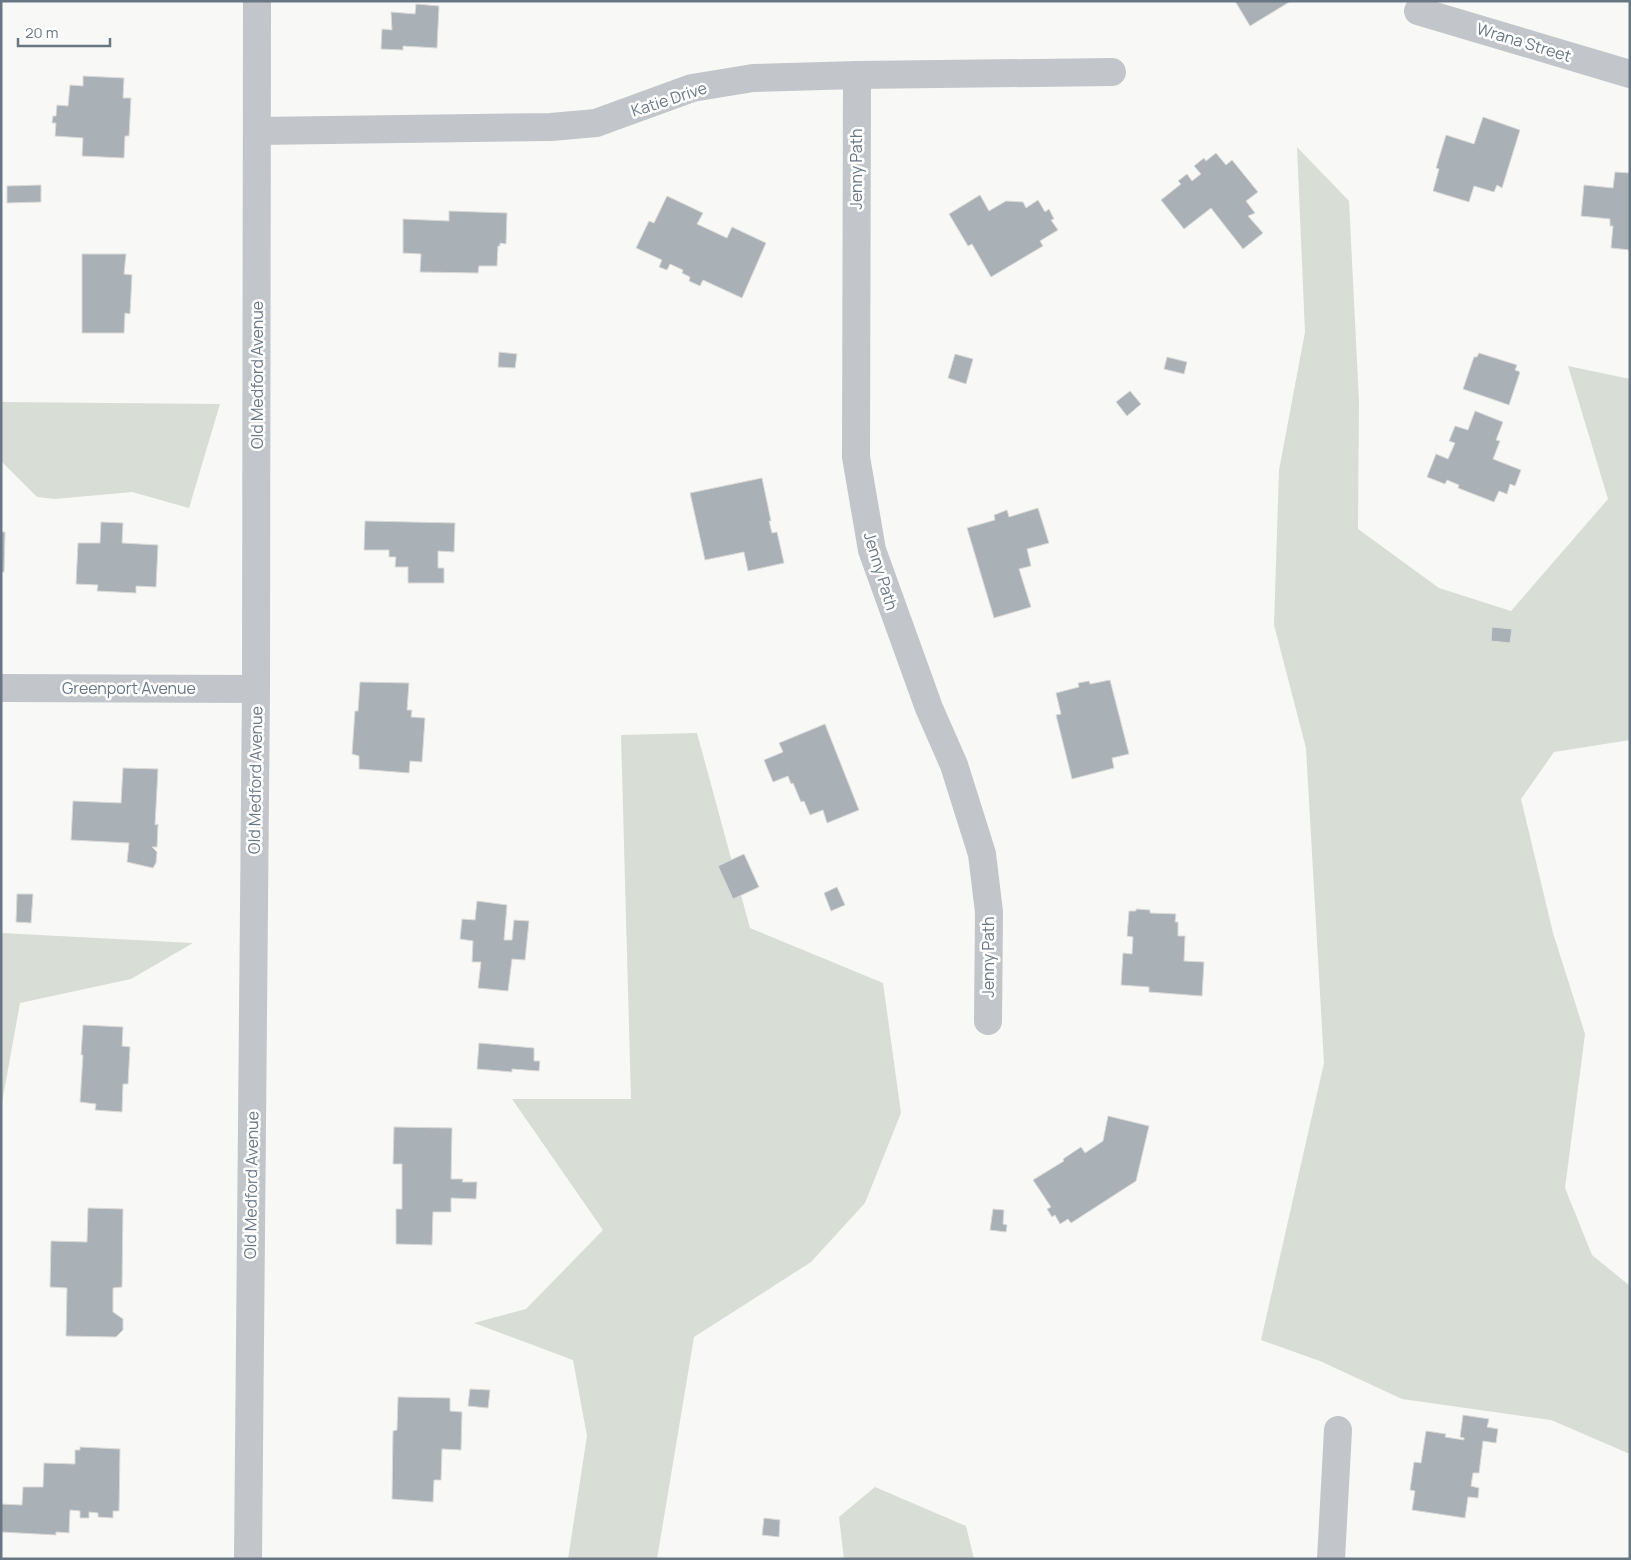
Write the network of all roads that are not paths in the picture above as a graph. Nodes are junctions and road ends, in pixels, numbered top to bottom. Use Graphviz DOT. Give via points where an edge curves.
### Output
graph roads {
  1 [pos="257,1"];
  2 [pos="1418,11"];
  3 [pos="1112,72"];
  4 [pos="1630,74"];
  5 [pos="857,75"];
  6 [pos="257,131"];
  7 [pos="1,688"];
  8 [pos="256,688"];
  9 [pos="988,1021"];
  10 [pos="1338,1430"];
  11 [pos="248,1559"];
  12 [pos="1331,1559"];
  1 -- 6 [label="street, Old Medford Avenue"];
  2 -- 4 [label="street, Wrana Street"];
  3 -- 5 [label="street, Katie Drive"];
  5 -- 6 [label="street, Katie Drive" via="752,78 692,88 596,123 542,127"];
  5 -- 9 [label="street, Jenny Path" via="856,457 872,550 929,708 954,765 982,854 989,912"];
  6 -- 8 [label="street, Old Medford Avenue"];
  7 -- 8 [label="street, Greenport Avenue"];
  8 -- 11 [label="street, Old Medford Avenue"];
  10 -- 12 [label="street"];
}
